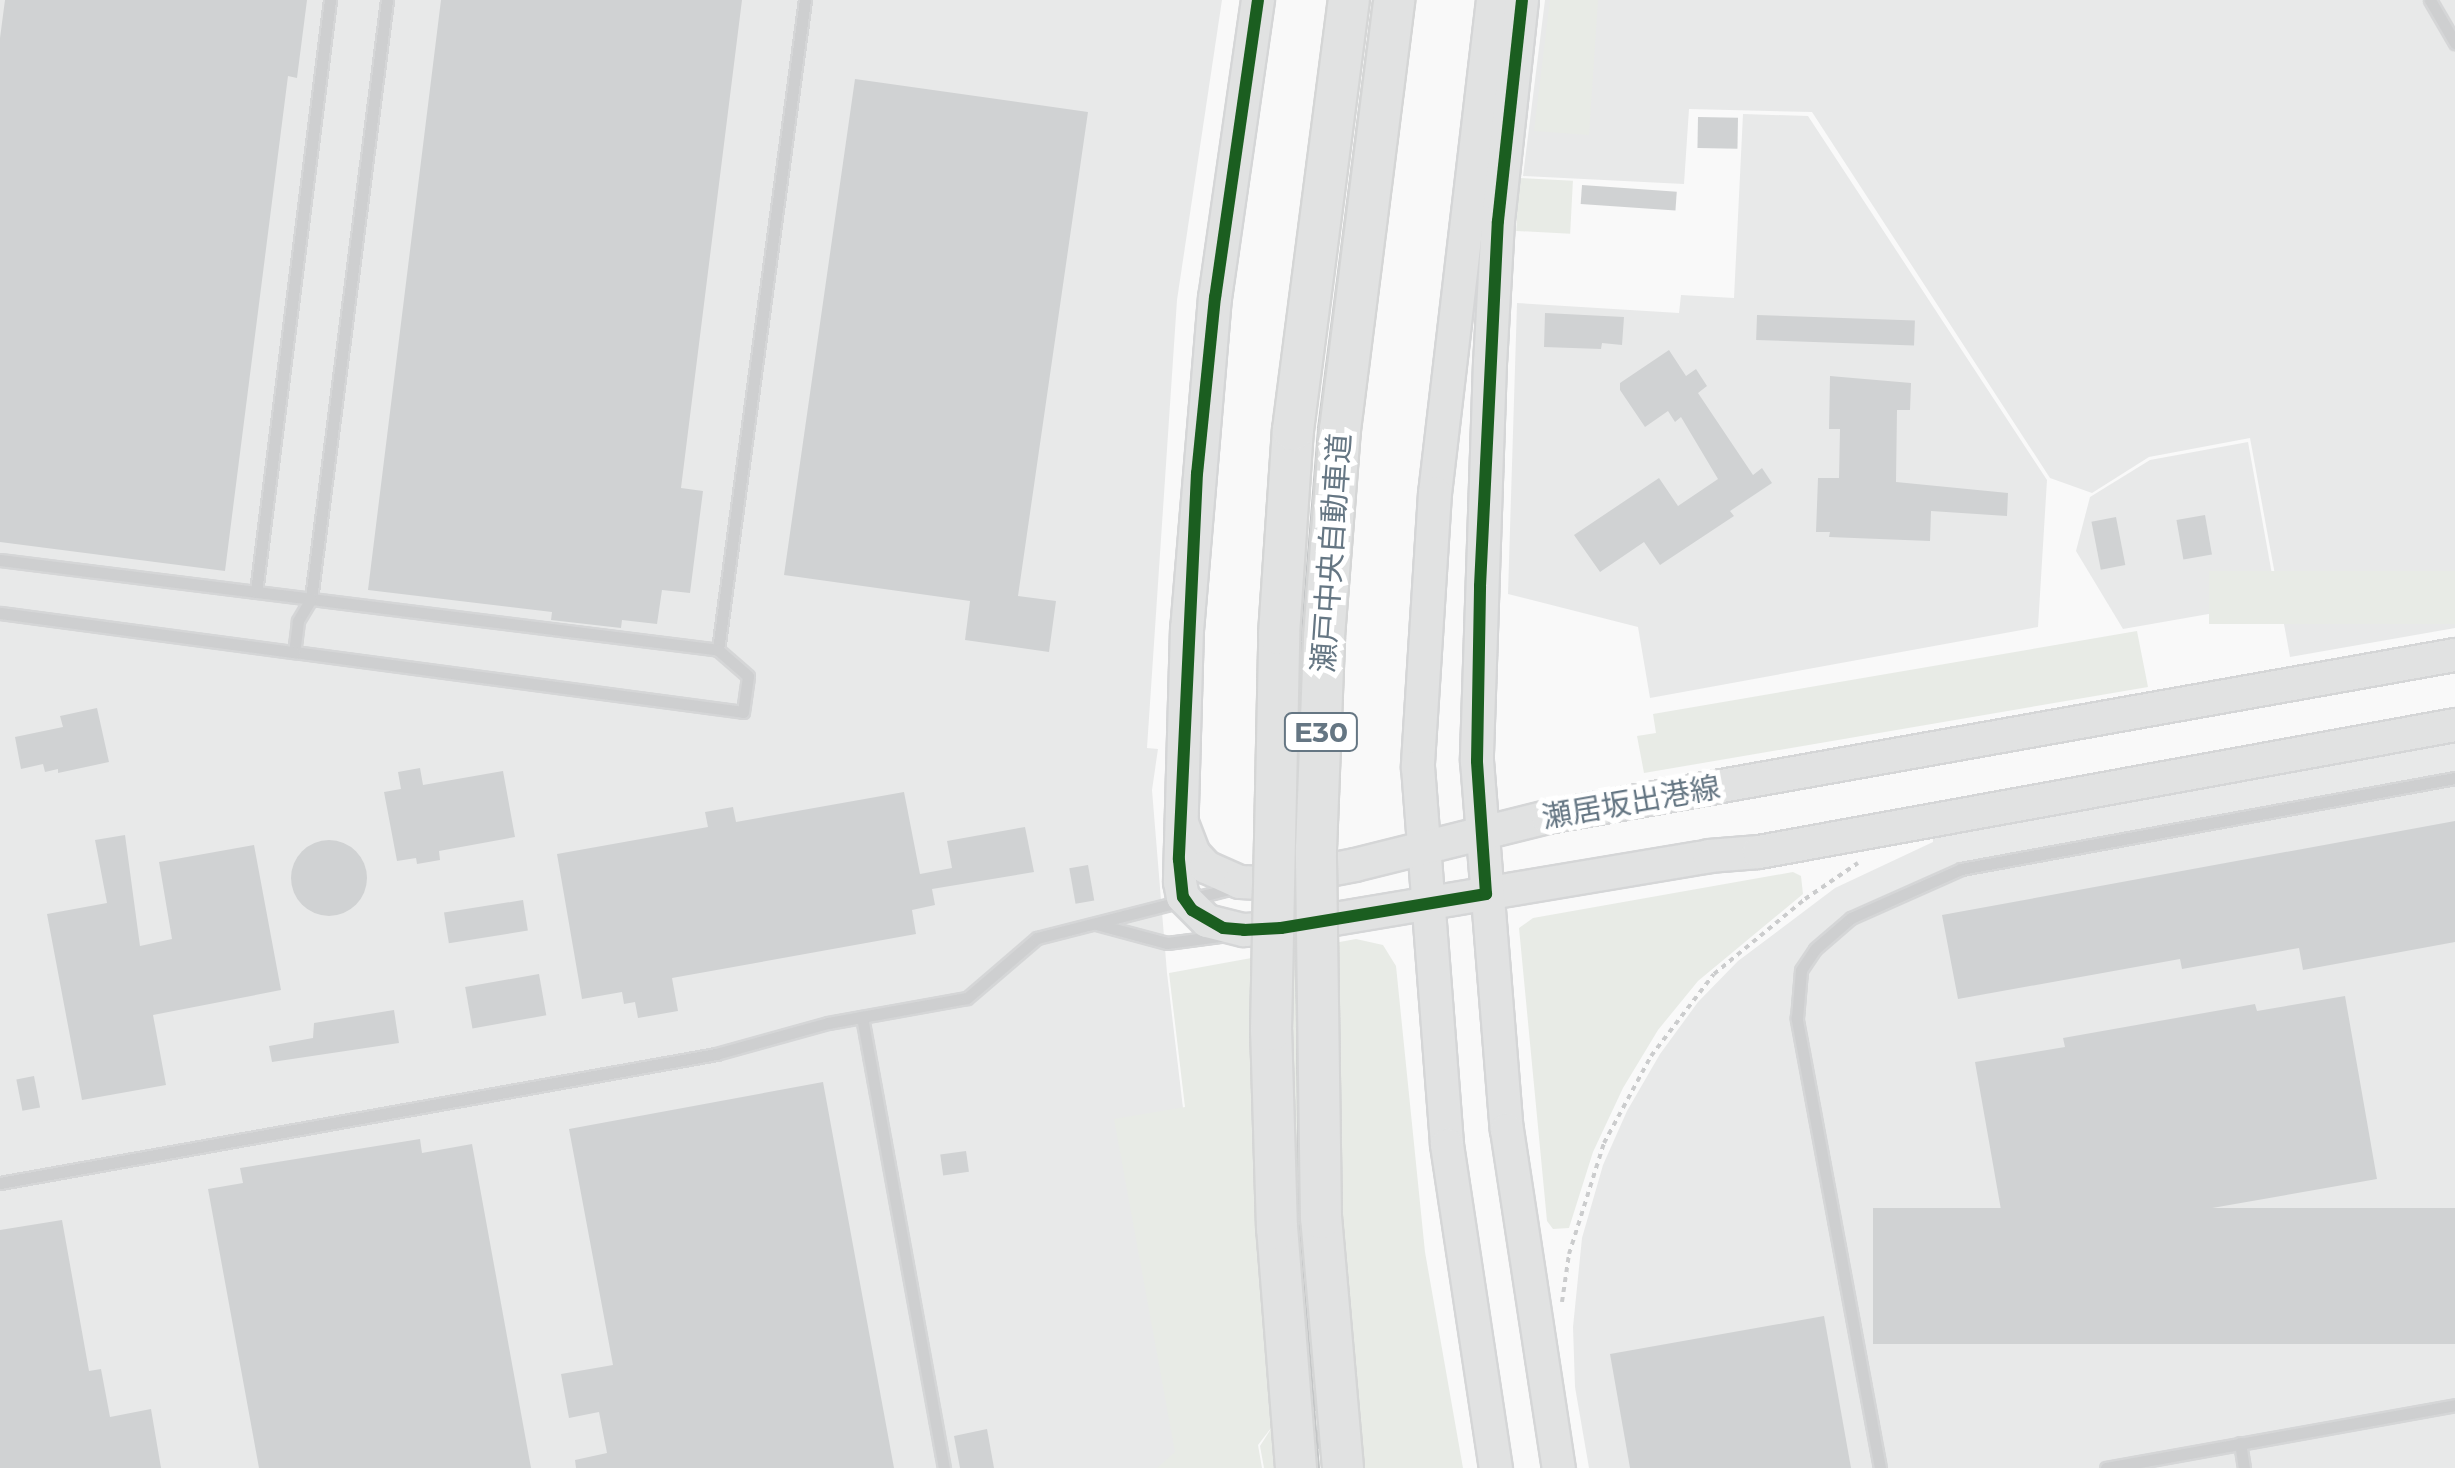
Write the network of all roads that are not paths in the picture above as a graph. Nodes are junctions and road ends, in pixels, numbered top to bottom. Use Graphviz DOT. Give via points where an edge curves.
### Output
graph roads {
  1 [pos="330,0"];
  2 [pos="388,0"];
  3 [pos="805,0"];
  4 [pos="1258,0"];
  5 [pos="1349,0"];
  6 [pos="1394,0"];
  7 [pos="1494,0"];
  8 [pos="1522,0"];
  9 [pos="2430,0"];
  10 [pos="2455,43"];
  11 [pos="0,560"];
  12 [pos="256,592"];
  13 [pos="311,599"];
  14 [pos="0,613"];
  15 [pos="718,650"];
  16 [pos="294,652"];
  17 [pos="2455,655"];
  18 [pos="2455,725"];
  19 [pos="2455,778"];
  20 [pos="1181,817"];
  21 [pos="1481,833"];
  22 [pos="1423,847"];
  23 [pos="1261,883"];
  24 [pos="1486,894"];
  25 [pos="1183,897"];
  26 [pos="1427,903"];
  27 [pos="1092,923"];
  28 [pos="1281,928"];
  29 [pos="862,1017"];
  30 [pos="0,1183"];
  31 [pos="2455,1405"];
  32 [pos="2240,1443"];
  33 [pos="944,1468"];
  34 [pos="1296,1468"];
  35 [pos="1343,1468"];
  36 [pos="1496,1468"];
  37 [pos="1559,1468"];
  38 [pos="1880,1468"];
  39 [pos="2106,1468"];
  40 [pos="2244,1468"];
  1 -- 12 [label="lane"];
  2 -- 13 [label="lane"];
  3 -- 15 [label="lane"];
  4 -- 20 [label="street" via="1197,472"];
  5 -- 34 [label="highway, 瀬戸中央自動車道 / E30, bridge" via="1293,430 1278,654 1271,1030 1276,1229"];
  6 -- 35 [label="highway, 瀬戸中央自動車道 / E30, bridge" via="1340,430 1318,792 1321,1218"];
  7 -- 22 [label="street" via="1428,571 1419,732"];
  8 -- 21 [label="street" via="1490,362 1476,682"];
  9 -- 10 [label="lane"];
  11 -- 12 [label="lane"];
  12 -- 13 [label="lane"];
  13 -- 15 [label="lane"];
  13 -- 16 [label="lane" via="298,621"];
  14 -- 16 [label="lane"];
  15 -- 16 [label="lane" via="748,676 743,712"];
  17 -- 21 [label="street, 瀬居坂出港線"];
  18 -- 24 [label="street" via="1759,852"];
  19 -- 38 [label="lane" via="1960,870 1850,918 1815,949 1801,970 1797,1018"];
  20 -- 23 [label="street" via="1194,854 1206,866 1240,882"];
  20 -- 25 [label="street"];
  21 -- 22 [label="street, 瀬居坂出港線"];
  21 -- 24 [label="street"];
  22 -- 23 [label="street, 瀬居坂出港線"];
  22 -- 26 [label="street"];
  23 -- 25 [label="lane"];
  24 -- 26 [label="street"];
  24 -- 37 [label="street" via="1507,1130"];
  25 -- 27 [label="lane"];
  25 -- 28 [label="street" via="1224,928"];
  26 -- 28 [label="street"];
  26 -- 36 [label="street" via="1448,1146"];
  27 -- 28 [label="lane" via="1167,944"];
  27 -- 29 [label="lane" via="1037,938 967,998"];
  29 -- 30 [label="lane" via="716,1054"];
  29 -- 33 [label="lane"];
  31 -- 32 [label="lane"];
  32 -- 39 [label="lane"];
  32 -- 40 [label="lane"];
}
